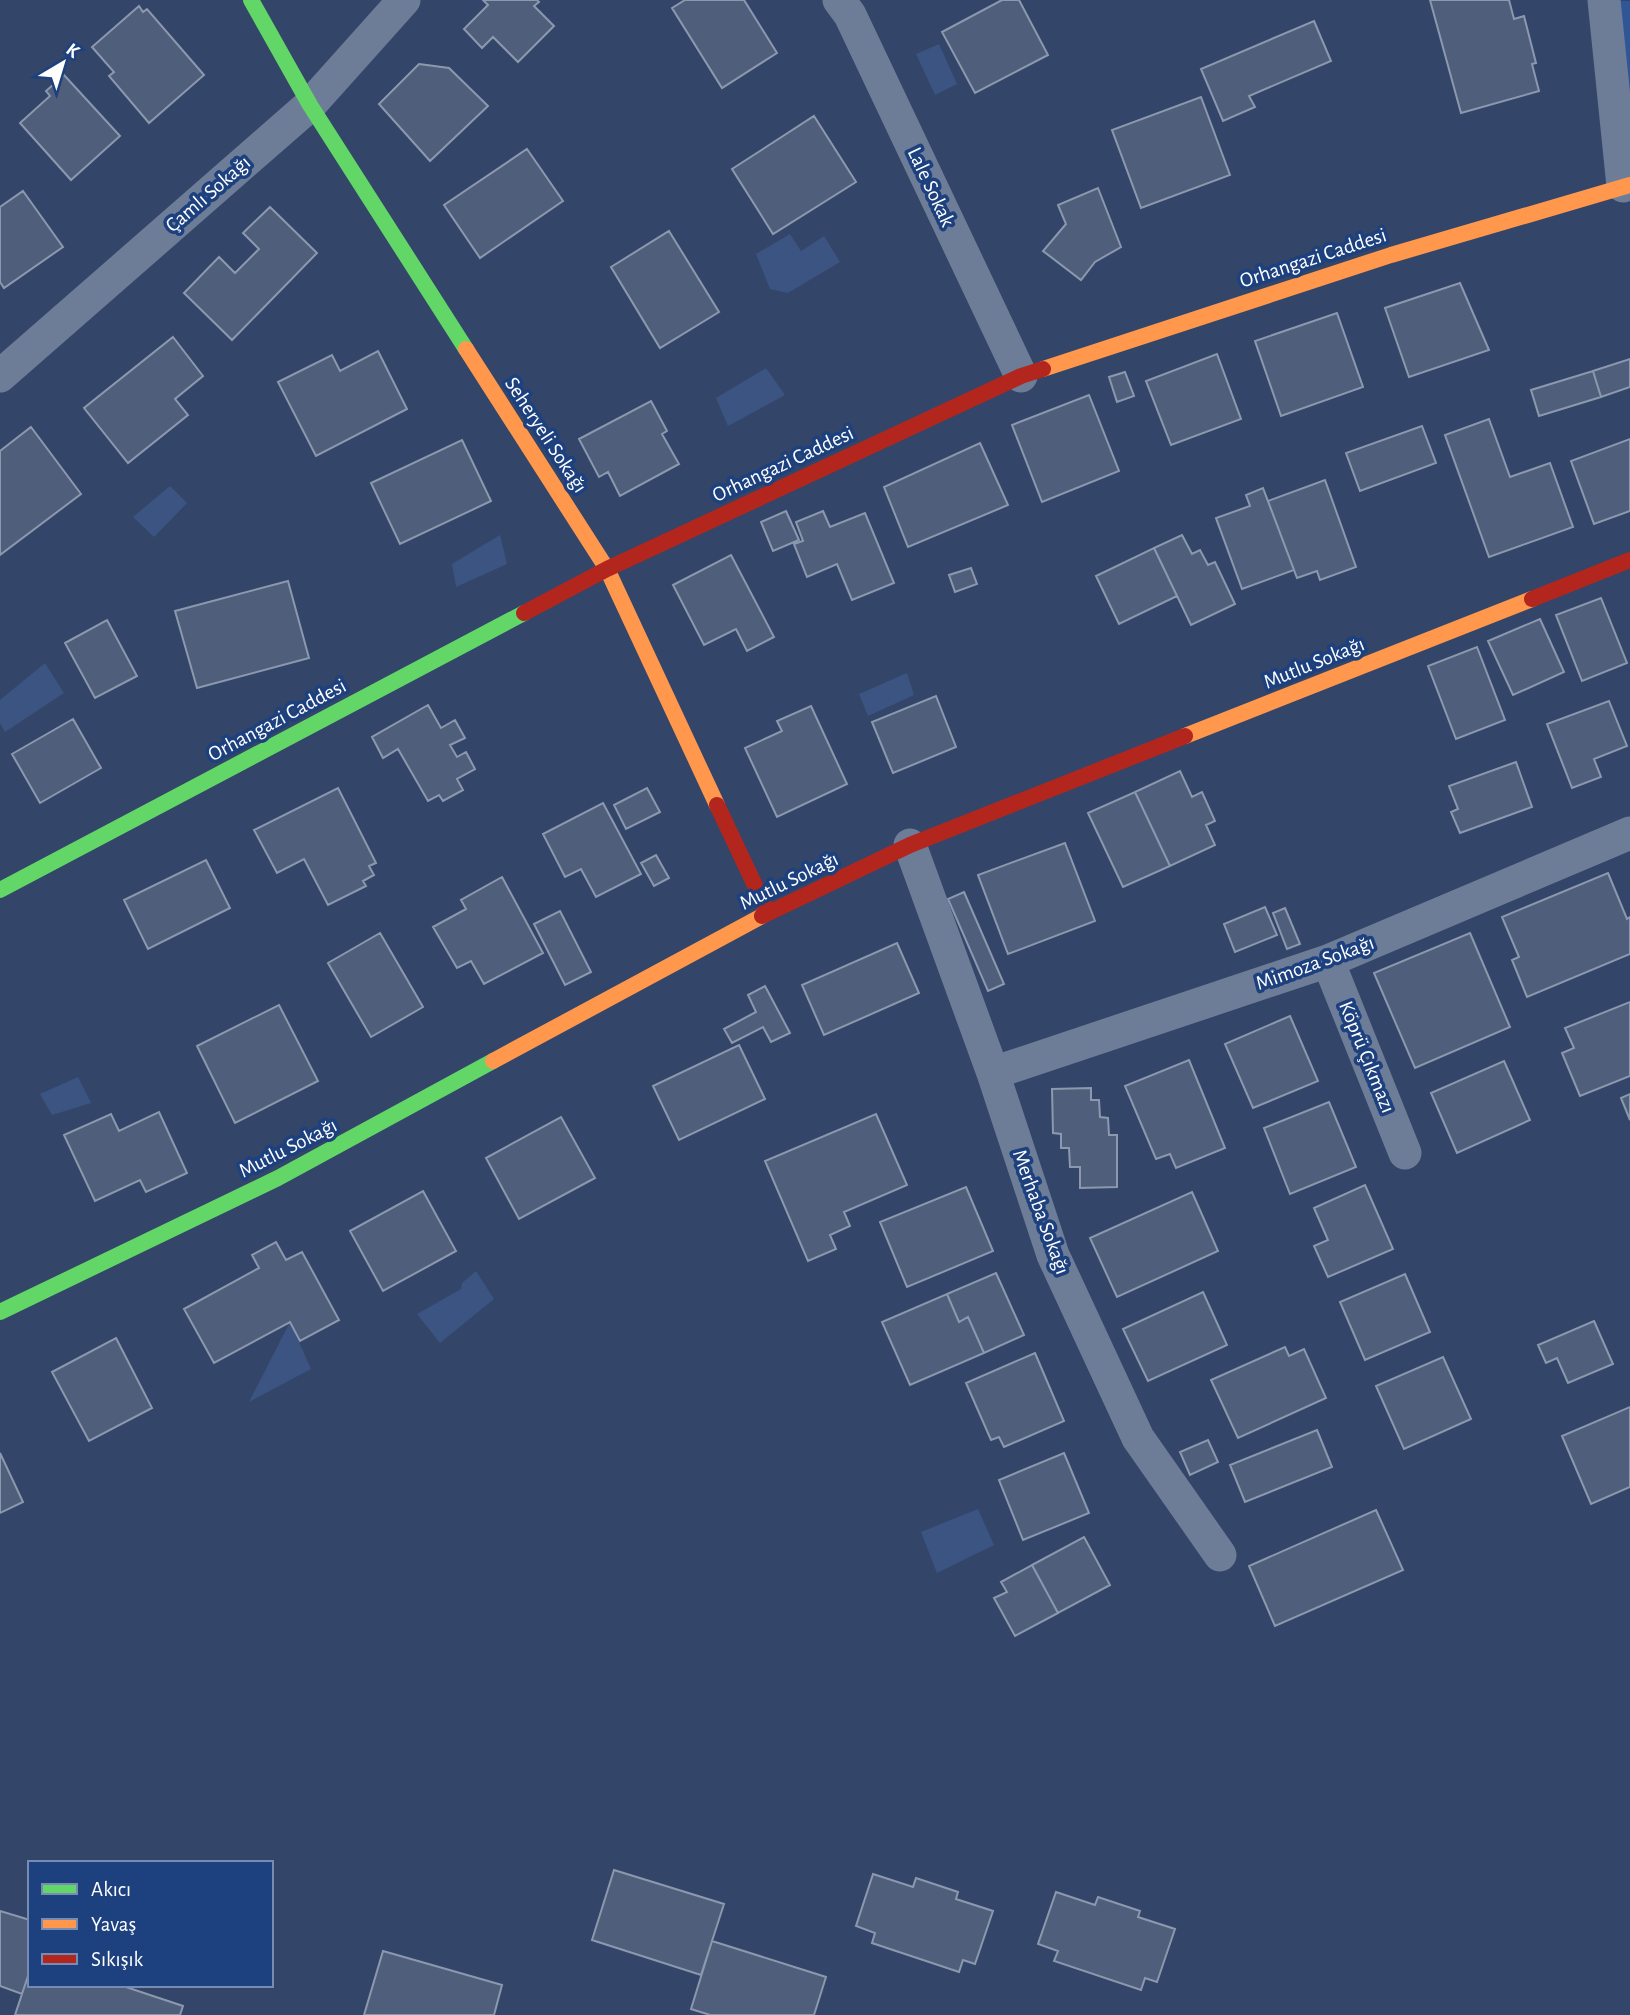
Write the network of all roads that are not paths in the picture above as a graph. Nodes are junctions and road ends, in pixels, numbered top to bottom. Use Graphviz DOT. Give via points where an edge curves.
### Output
graph roads {
  1 [pos="251,0"];
  2 [pos="404,0"];
  3 [pos="1604,0"];
  4 [pos="854,5"];
  5 [pos="310,105"];
  6 [pos="1627,186"];
  7 [pos="0,376"];
  8 [pos="1021,376"];
  9 [pos="1630,560"];
  10 [pos="607,569"];
  11 [pos="1630,834"];
  12 [pos="910,845"];
  13 [pos="0,890"];
  14 [pos="768,914"];
  15 [pos="1328,961"];
  16 [pos="993,1073"];
  17 [pos="1405,1153"];
  18 [pos="0,1312"];
  19 [pos="1220,1555"];
  1 -- 5 [label="street, Seheryeli Sokağı"];
  2 -- 5 [label="street, Çamlı Sokağı"];
  3 -- 6 [label="street"];
  4 -- 8 [label="street, Lale Sokak"];
  5 -- 7 [label="street, Çamlı Sokağı"];
  5 -- 10 [label="street, Seheryeli Sokağı"];
  6 -- 8 [label="street, Orhangazi Caddesi" via="1391,255"];
  8 -- 10 [label="street, Orhangazi Caddesi"];
  9 -- 12 [label="street, Mutlu Sokağı"];
  10 -- 13 [label="street, Orhangazi Caddesi"];
  10 -- 14 [label="street, Seheryeli Sokağı"];
  11 -- 15 [label="street, Mimoza Sokağı"];
  12 -- 14 [label="street, Mutlu Sokağı"];
  12 -- 16 [label="street, Merhaba Sokağı"];
  14 -- 18 [label="street, Mutlu Sokağı" via="278,1178"];
  15 -- 16 [label="street, Mimoza Sokağı"];
  15 -- 17 [label="street, Köprü Çıkmazı"];
  16 -- 19 [label="street, Merhaba Sokağı" via="1053,1255 1138,1438"];
}
